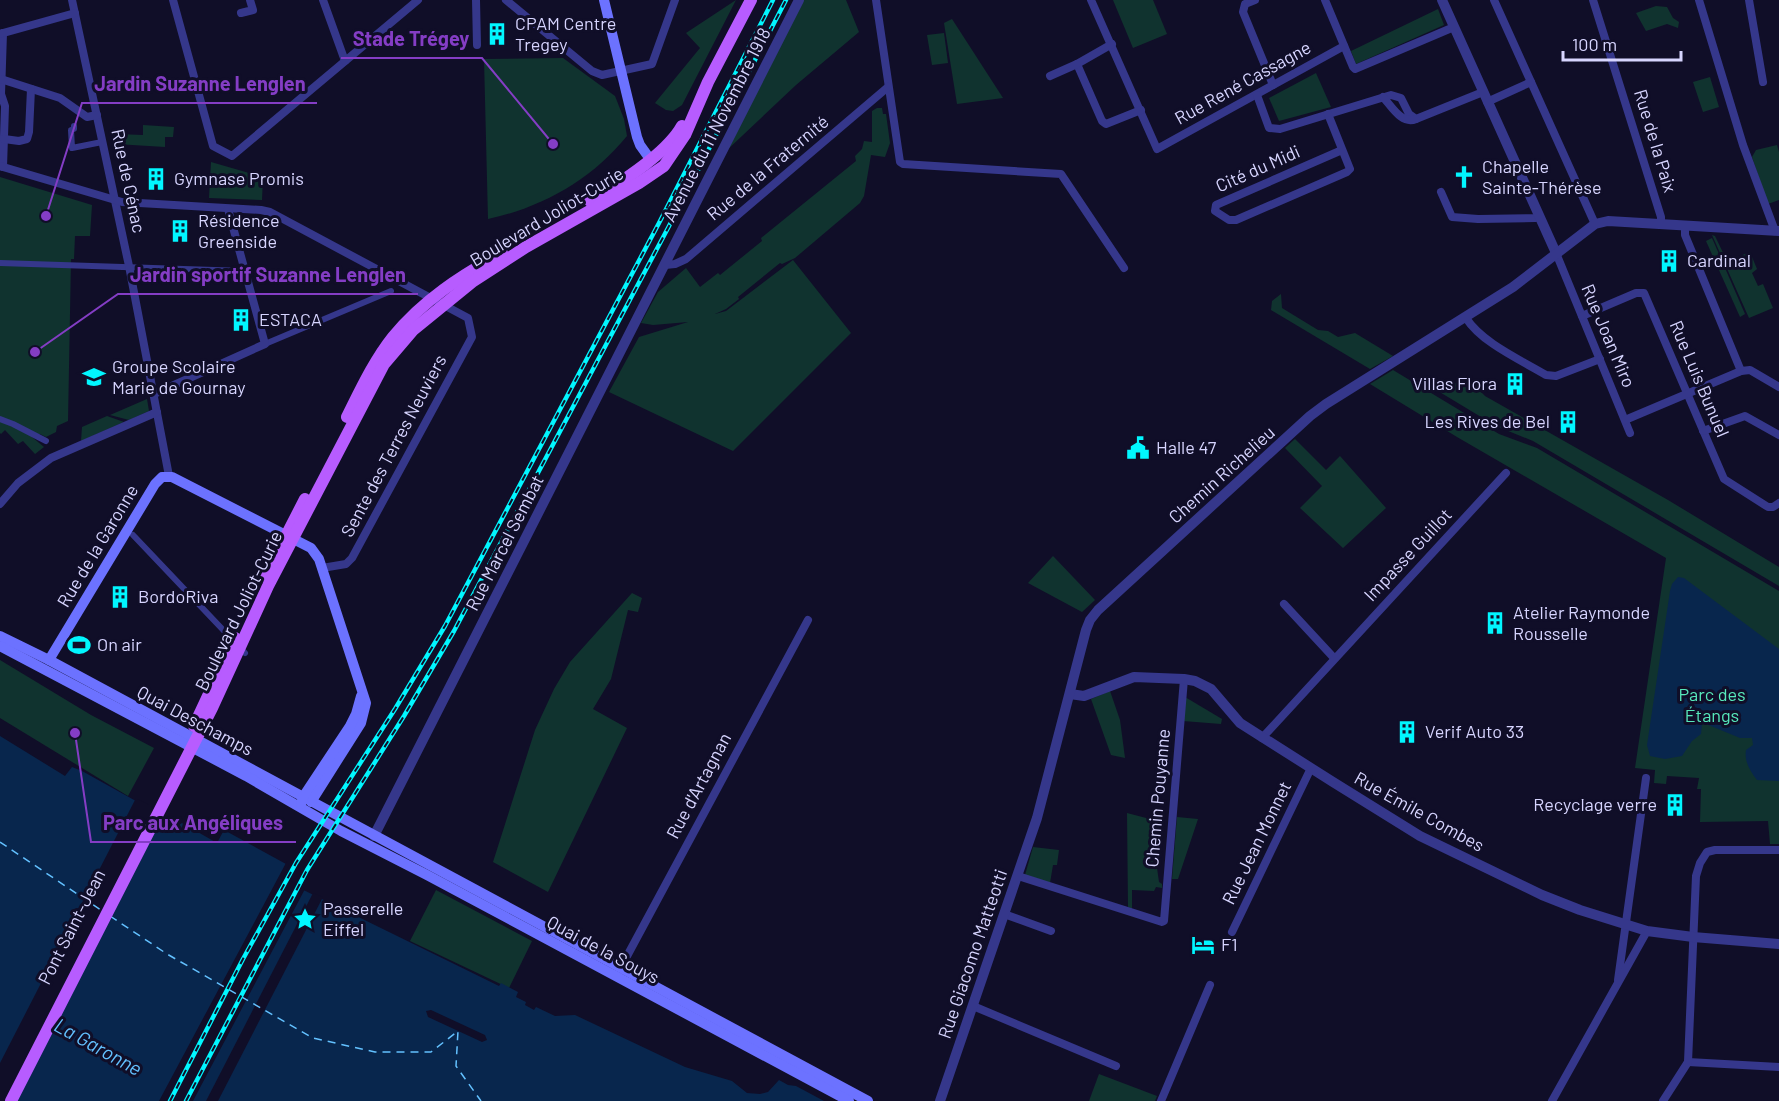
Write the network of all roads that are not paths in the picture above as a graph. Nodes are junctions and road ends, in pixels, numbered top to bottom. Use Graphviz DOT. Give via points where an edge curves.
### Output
graph roads {
  1 [pos="72,0"];
  2 [pos="172,0"];
  3 [pos="250,0"];
  4 [pos="322,0"];
  5 [pos="476,0"];
  6 [pos="506,0"];
  7 [pos="604,0"];
  8 [pos="675,0"];
  9 [pos="743,0"];
  10 [pos="751,0"];
  11 [pos="798,0"];
  12 [pos="876,0"];
  13 [pos="1091,0"];
  14 [pos="1255,0"];
  15 [pos="1325,0"];
  16 [pos="1442,0"];
  17 [pos="1494,0"];
  18 [pos="1593,0"];
  19 [pos="1699,0"];
  20 [pos="1749,0"];
  21 [pos="416,1"];
  22 [pos="75,13"];
  23 [pos="241,13"];
  24 [pos="1454,27"];
  25 [pos="2,34"];
  26 [pos="1112,44"];
  27 [pos="477,45"];
  28 [pos="1344,46"];
  29 [pos="345,61"];
  30 [pos="1077,64"];
  31 [pos="622,71"];
  32 [pos="1050,76"];
  33 [pos="1,79"];
  34 [pos="1531,82"];
  35 [pos="1763,82"];
  36 [pos="1273,85"];
  37 [pos="888,87"];
  38 [pos="32,89"];
  39 [pos="1257,95"];
  40 [pos="1485,97"];
  41 [pos="1141,110"];
  42 [pos="1328,114"];
  43 [pos="97,115"];
  44 [pos="74,126"];
  45 [pos="4,139"];
  46 [pos="102,142"];
  47 [pos="1342,150"];
  48 [pos="650,159"];
  49 [pos="2,167"];
  50 [pos="1441,192"];
  51 [pos="115,201"];
  52 [pos="597,205"];
  53 [pos="228,208"];
  54 [pos="1539,217"];
  55 [pos="1594,224"];
  56 [pos="1661,224"];
  57 [pos="1685,226"];
  58 [pos="1777,231"];
  59 [pos="1556,253"];
  60 [pos="0,263"];
  61 [pos="665,265"];
  62 [pos="129,266"];
  63 [pos="1124,268"];
  64 [pos="245,271"];
  65 [pos="391,291"];
  66 [pos="437,302"];
  67 [pos="1582,316"];
  68 [pos="1466,318"];
  69 [pos="265,344"];
  70 [pos="1600,358"];
  71 [pos="1741,370"];
  72 [pos="1779,387"];
  73 [pos="154,394"];
  74 [pos="1687,394"];
  75 [pos="157,412"];
  76 [pos="0,419"];
  77 [pos="1626,420"];
  78 [pos="1703,431"];
  79 [pos="1630,433"];
  80 [pos="1779,435"];
  81 [pos="46,441"];
  82 [pos="1506,473"];
  83 [pos="169,476"];
  84 [pos="1779,503"];
  85 [pos="0,504"];
  86 [pos="133,535"];
  87 [pos="290,537"];
  88 [pos="322,568"];
  89 [pos="1284,604"];
  90 [pos="808,620"];
  91 [pos="0,636"];
  92 [pos="236,643"];
  93 [pos="0,645"];
  94 [pos="1334,658"];
  95 [pos="49,660"];
  96 [pos="53,673"];
  97 [pos="1184,679"];
  98 [pos="1070,694"];
  99 [pos="208,706"];
  100 [pos="1262,738"];
  101 [pos="1311,768"];
  102 [pos="1646,778"];
  103 [pos="304,803"];
  104 [pos="1037,818"];
  105 [pos="341,831"];
  106 [pos="374,837"];
  107 [pos="376,850"];
  108 [pos="1779,850"];
  109 [pos="1018,876"];
  110 [pos="1005,914"];
  111 [pos="1624,924"];
  112 [pos="1051,931"];
  113 [pos="1647,931"];
  114 [pos="1232,932"];
  115 [pos="1693,937"];
  116 [pos="1779,944"];
  117 [pos="618,972"];
  118 [pos="1618,980"];
  119 [pos="1210,985"];
  120 [pos="973,1006"];
  121 [pos="1688,1062"];
  122 [pos="1116,1066"];
  123 [pos="1779,1067"];
  124 [pos="2,1101"];
  125 [pos="10,1101"];
  126 [pos="849,1101"];
  127 [pos="868,1101"];
  128 [pos="940,1101"];
  129 [pos="1161,1101"];
  130 [pos="1552,1101"];
  131 [pos="1663,1101"];
  1 -- 22 [label="street, Rue de Cénac"];
  2 -- 29 [label="street" via="213,146 232,156"];
  3 -- 23 [label="street" via="253,10"];
  4 -- 29 [label="street"];
  5 -- 27 [label="street"];
  6 -- 31 [label="street" via="596,74"];
  7 -- 31 [label="main road"];
  8 -- 31 [label="street" via="653,62"];
  9 -- 48 [label="main road, Boulevard Joliot-Curie" via="679,132"];
  10 -- 52 [label="main road, Boulevard Joliot-Curie" via="674,153 648,178"];
  11 -- 61 [label="street, Avenue du 11 Novembre 1918"];
  12 -- 37 [label="street"];
  13 -- 26 [label="street"];
  14 -- 36 [label="street" via="1245,4 1243,12"];
  15 -- 28 [label="street"];
  16 -- 24 [label="street"];
  17 -- 34 [label="street"];
  18 -- 56 [label="street, Rue de la Paix"];
  19 -- 58 [label="street" via="1743,145"];
  20 -- 35 [label="street"];
  21 -- 29 [label="street"];
  22 -- 25 [label="street"];
  22 -- 43 [label="street, Rue de Cénac"];
  24 -- 28 [label="street" via="1355,69"];
  24 -- 40 [label="street"];
  25 -- 33 [label="street"];
  26 -- 30 [label="street"];
  26 -- 41 [label="street"];
  28 -- 36 [label="street, Rue René Cassagne"];
  30 -- 32 [label="street"];
  30 -- 41 [label="street" via="1102,122"];
  31 -- 48 [label="main road" via="637,137"];
  33 -- 38 [label="street"];
  33 -- 45 [label="street"];
  34 -- 40 [label="street, Cité du Midi"];
  34 -- 55 [label="street"];
  36 -- 39 [label="street, Rue René Cassagne"];
  37 -- 61 [label="street, Rue de la Fraternité" via="686,259"];
  37 -- 63 [label="street" via="900,162 1060,174"];
  38 -- 43 [label="street" via="60,99 87,117"];
  38 -- 45 [label="street" via="27,139"];
  39 -- 41 [label="street, Rue René Cassagne" via="1157,149"];
  39 -- 42 [label="street, Cité du Midi" via="1269,128 1280,129"];
  40 -- 42 [label="street, Cité du Midi" via="1416,119 1401,98 1391,95"];
  40 -- 54 [label="street"];
  42 -- 47 [label="street, Cité du Midi"];
  43 -- 46 [label="street, Rue de Cénac"];
  44 -- 46 [label="street" via="72,148"];
  45 -- 49 [label="street"];
  46 -- 51 [label="street, Rue de Cénac"];
  47 -- 47 [label="street, Cité du Midi" via="1350,169 1337,177 1236,220 1215,211 1216,205"];
  48 -- 52 [label="main road" via="635,177"];
  48 -- 66 [label="main road, Boulevard Joliot-Curie" via="595,198 455,280"];
  49 -- 51 [label="street"];
  50 -- 54 [label="street" via="1452,217"];
  51 -- 53 [label="street"];
  51 -- 62 [label="street, Rue de Cénac"];
  52 -- 66 [label="main road, Boulevard Joliot-Curie"];
  53 -- 64 [label="street"];
  53 -- 66 [label="street" via="270,212"];
  54 -- 59 [label="street"];
  55 -- 56 [label="street"];
  55 -- 59 [label="street, Chemin Richelieu"];
  56 -- 57 [label="street"];
  57 -- 58 [label="street"];
  57 -- 71 [label="street" via="1685,235"];
  59 -- 67 [label="street, Rue Joan Miro"];
  59 -- 68 [label="street, Chemin Richelieu"];
  60 -- 62 [label="street"];
  61 -- 106 [label="street, Rue Marcel Sembat"];
  62 -- 64 [label="street"];
  62 -- 73 [label="street, Rue de Cénac"];
  64 -- 69 [label="street"];
  65 -- 69 [label="street"];
  66 -- 87 [label="main road, Boulevard Joliot-Curie" via="384,364"];
  66 -- 88 [label="street, Sente des Terres Neuviers" via="468,318 472,337 352,558 346,564"];
  67 -- 70 [label="street, Rue Joan Miro"];
  67 -- 74 [label="street, Rue Luis Bunuel" via="1644,293"];
  68 -- 70 [label="street" via="1489,341 1546,375 1556,376"];
  68 -- 98 [label="street, Chemin Richelieu" via="1310,416 1098,610 1086,630"];
  69 -- 73 [label="street"];
  70 -- 77 [label="street, Rue Joan Miro"];
  71 -- 72 [label="street" via="1750,370"];
  71 -- 74 [label="street"];
  73 -- 75 [label="street, Rue de Cénac"];
  74 -- 77 [label="street"];
  74 -- 78 [label="street, Rue Luis Bunuel"];
  75 -- 83 [label="street, Rue de Cénac"];
  75 -- 85 [label="street" via="51,458 18,483"];
  76 -- 81 [label="street"];
  77 -- 79 [label="street, Rue Joan Miro"];
  78 -- 80 [label="street" via="1745,416"];
  78 -- 84 [label="street, Rue Luis Bunuel" via="1724,479 1768,507"];
  82 -- 94 [label="street, Impasse Guillot"];
  83 -- 87 [label="main road"];
  83 -- 95 [label="main road, Rue de la Garonne" via="155,484"];
  86 -- 92 [label="street"];
  87 -- 88 [label="main road" via="313,549"];
  87 -- 92 [label="main road, Boulevard Joliot-Curie" via="261,601"];
  88 -- 103 [label="main road" via="366,703 362,723"];
  89 -- 94 [label="street"];
  90 -- 117 [label="street, Rue d'Artagnan"];
  91 -- 95 [label="main road, Quai Deschamps"];
  92 -- 99 [label="main road, Boulevard Joliot-Curie"];
  93 -- 95 [label="main road" via="37,660"];
  93 -- 96 [label="main road, Quai Deschamps"];
  94 -- 100 [label="street, Impasse Guillot"];
  95 -- 96 [label="main road"];
  95 -- 103 [label="main road, Quai Deschamps"];
  96 -- 103 [label="main road, Quai Deschamps"];
  97 -- 98 [label="street, Rue Émile Combes" via="1134,677 1084,696"];
  97 -- 100 [label="street, Rue Émile Combes" via="1211,689 1240,723"];
  97 -- 109 [label="street, Chemin Pouyanne" via="1164,921"];
  98 -- 104 [label="street, Chemin Richelieu"];
  99 -- 124 [label="main road, Pont Saint-Jean"];
  99 -- 125 [label="main road, Pont Saint-Jean"];
  100 -- 101 [label="street, Rue Émile Combes"];
  101 -- 111 [label="street, Rue Émile Combes" via="1420,836 1542,895"];
  101 -- 114 [label="street, Rue Jean Monnet"];
  102 -- 111 [label="street"];
  103 -- 105 [label="main road, Quai Deschamps"];
  103 -- 106 [label="main road, Quai Deschamps"];
  104 -- 109 [label="street, Rue Giacomo Matteotti"];
  105 -- 106 [label="street"];
  105 -- 107 [label="main road, Quai de la Souys"];
  106 -- 107 [label="street"];
  106 -- 117 [label="main road, Quai de la Souys"];
  107 -- 117 [label="main road, Quai de la Souys"];
  108 -- 115 [label="street" via="1707,852 1696,876"];
  109 -- 110 [label="street, Rue Giacomo Matteotti"];
  110 -- 112 [label="street"];
  110 -- 120 [label="street, Rue Giacomo Matteotti"];
  111 -- 113 [label="street, Rue Émile Combes"];
  111 -- 118 [label="street"];
  113 -- 115 [label="street, Rue Émile Combes"];
  113 -- 118 [label="street"];
  115 -- 116 [label="street, Rue Émile Combes"];
  115 -- 121 [label="street"];
  117 -- 126 [label="main road, Quai de la Souys"];
  117 -- 127 [label="main road, Quai de la Souys"];
  118 -- 130 [label="street"];
  119 -- 129 [label="street"];
  120 -- 122 [label="street"];
  120 -- 128 [label="street, Rue Giacomo Matteotti"];
  121 -- 123 [label="street"];
  121 -- 131 [label="street"];
}
